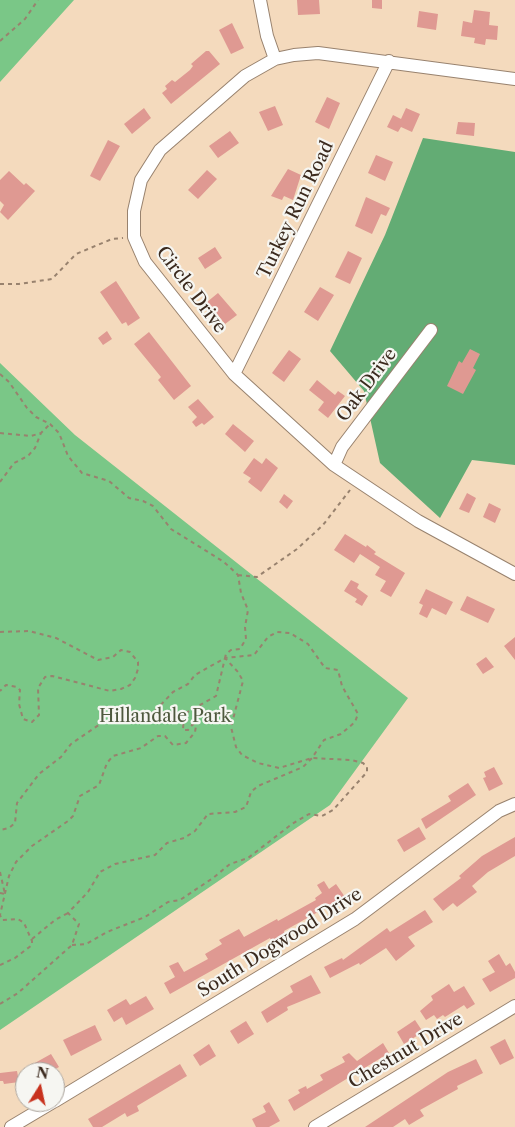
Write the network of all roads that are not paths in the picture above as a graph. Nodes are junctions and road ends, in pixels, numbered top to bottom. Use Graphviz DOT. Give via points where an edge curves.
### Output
graph roads {
  1 [pos="260,0"];
  2 [pos="275,59"];
  3 [pos="389,61"];
  4 [pos="515,79"];
  5 [pos="432,330"];
  6 [pos="234,374"];
  7 [pos="334,464"];
  8 [pos="515,574"];
  9 [pos="515,804"];
  10 [pos="515,1006"];
  11 [pos="65,1094"];
  12 [pos="36,1112"];
  13 [pos="11,1127"];
  14 [pos="315,1127"];
  1 -- 2 [label="street"];
  2 -- 3 [label="street, Circle Drive" via="318,53"];
  2 -- 6 [label="street, Circle Drive" via="244,76 160,150 141,180 134,211 134,237 145,262"];
  3 -- 4 [label="street, Circle Drive"];
  3 -- 6 [label="street, Turkey Run Road"];
  5 -- 7 [label="street, Oak Drive" via="342,446"];
  6 -- 7 [label="street, Circle Drive"];
  7 -- 8 [label="street, Circle Drive" via="418,521"];
  9 -- 11 [label="street, South Dogwood Drive" via="499,811 355,919"];
  10 -- 14 [label="street, Chestnut Drive"];
  12 -- 13 [label="street, South Dogwood Drive"];
}
